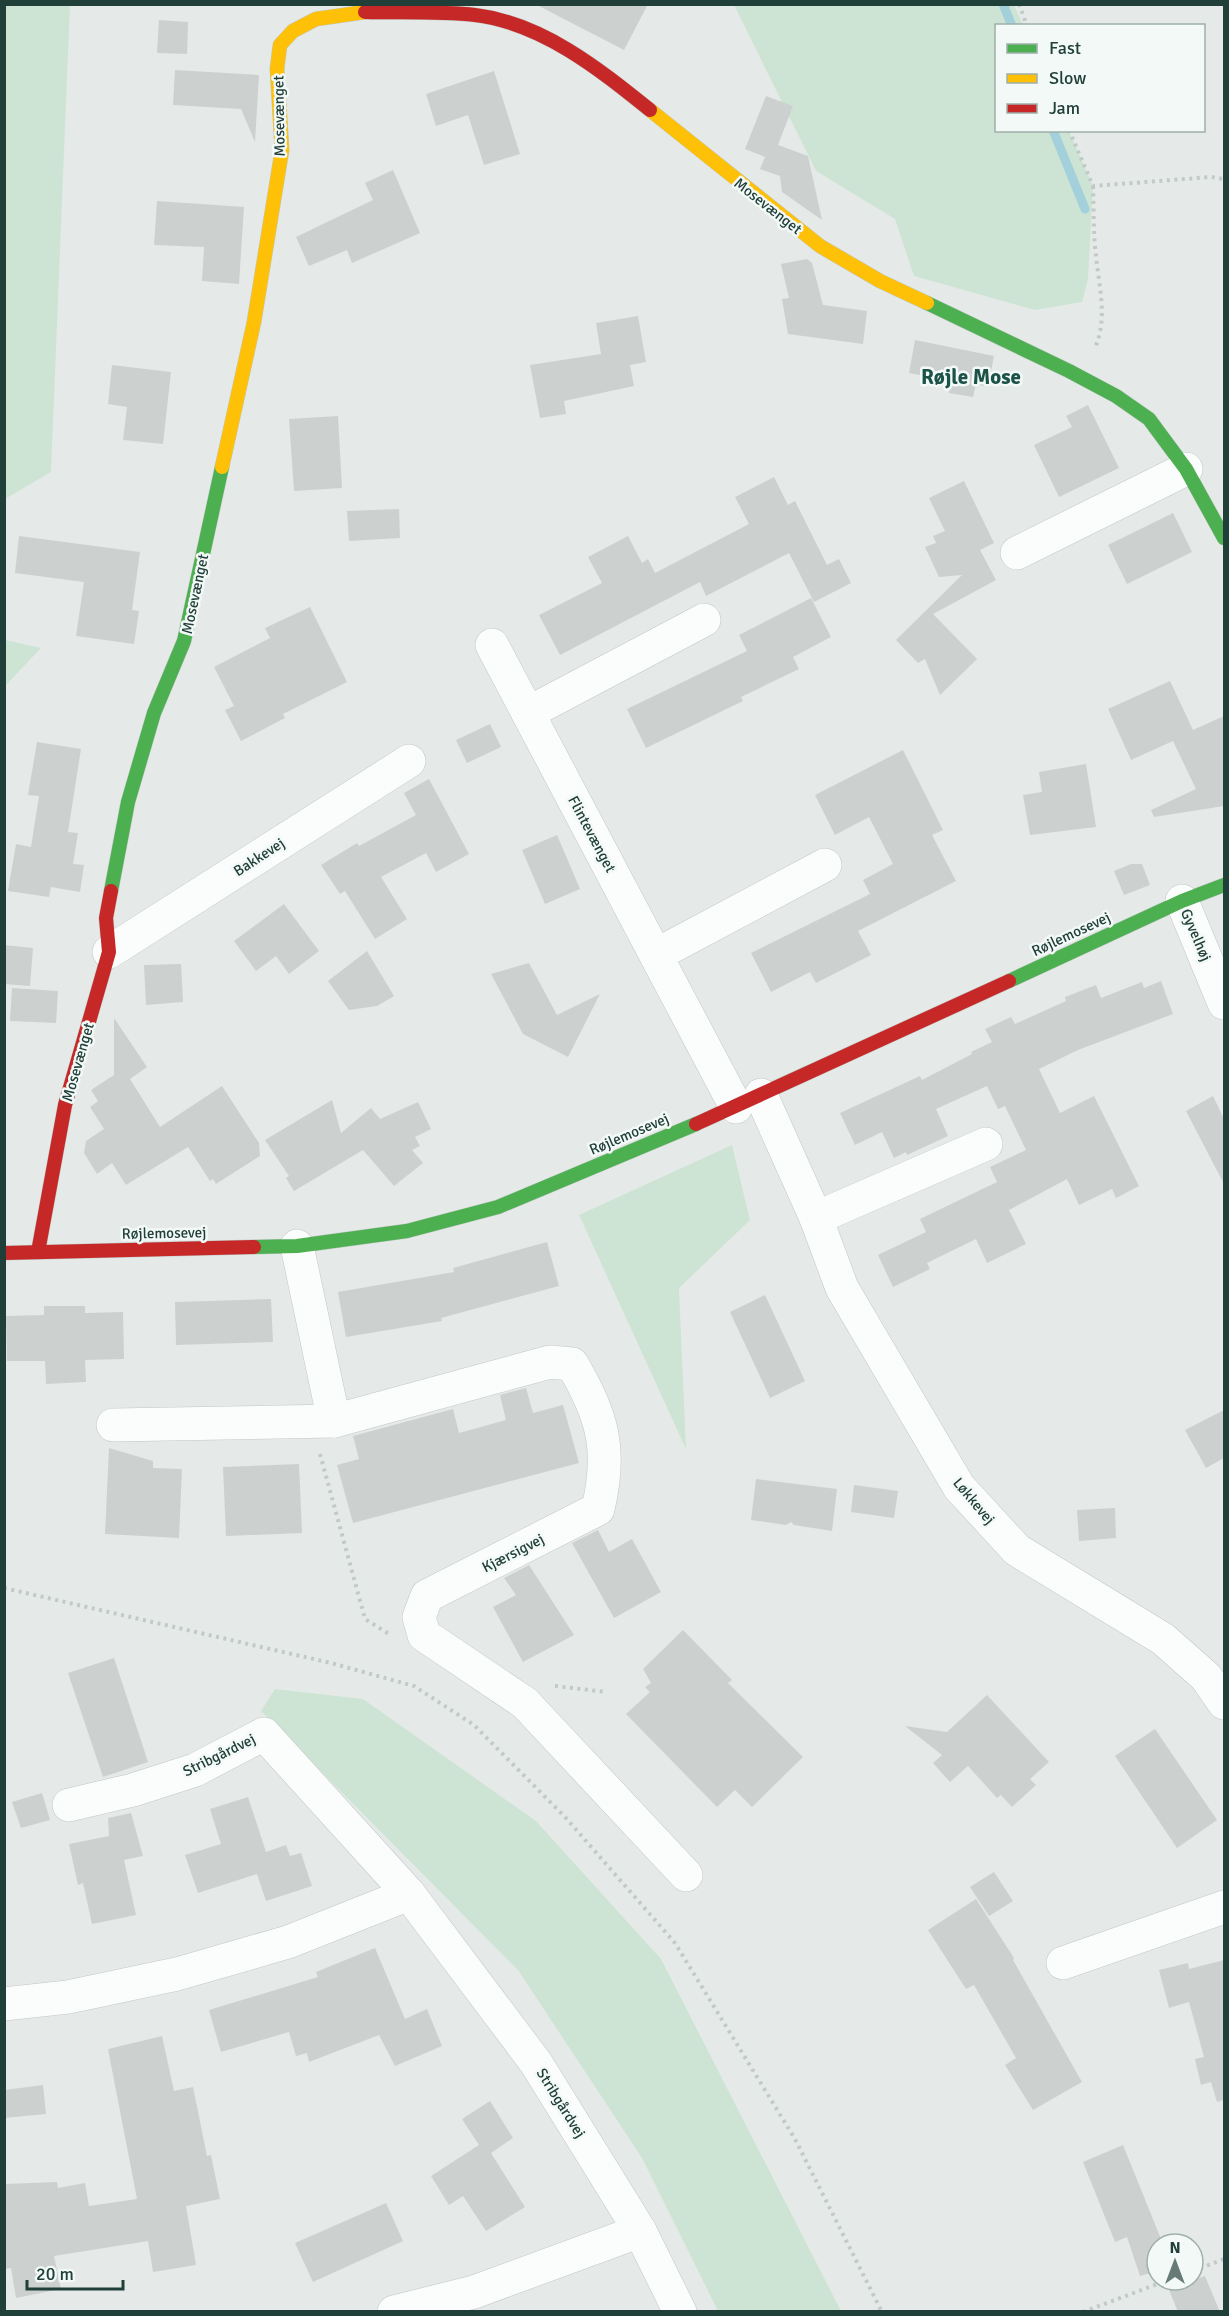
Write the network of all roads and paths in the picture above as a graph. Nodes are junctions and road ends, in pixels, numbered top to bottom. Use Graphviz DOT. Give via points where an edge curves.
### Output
graph roads {
  1 [pos="1018,4"];
  2 [pos="1026,24"];
  3 [pos="1070,132"];
  4 [pos="1224,179"];
  5 [pos="1093,186"];
  6 [pos="1069,371"];
  7 [pos="1186,470"];
  8 [pos="1224,538"];
  9 [pos="1017,553"];
  10 [pos="704,620"];
  11 [pos="492,645"];
  12 [pos="528,712"];
  13 [pos="409,761"];
  14 [pos="825,865"];
  15 [pos="1224,885"];
  16 [pos="1182,901"];
  17 [pos="109,952"];
  18 [pos="656,955"];
  19 [pos="1224,1003"];
  20 [pos="749,1101"];
  21 [pos="986,1144"];
  22 [pos="816,1218"];
  23 [pos="297,1246"];
  24 [pos="38,1252"];
  25 [pos="4,1253"];
  26 [pos="334,1422"];
  27 [pos="113,1425"];
  28 [pos="4,1588"];
  29 [pos="1224,1703"];
  30 [pos="69,1805"];
  31 [pos="686,1875"];
  32 [pos="409,1894"];
  33 [pos="1224,1907"];
  34 [pos="1063,1963"];
  35 [pos="4,2004"];
  36 [pos="640,2231"];
  37 [pos="1224,2259"];
  38 [pos="1205,2266"];
  39 [pos="1145,2289"];
  40 [pos="394,2312"];
  41 [pos="680,2312"];
  42 [pos="882,2312"];
  43 [pos="1083,2312"];
  1 -- 2 [label="path"];
  3 -- 5 [label="path"];
  4 -- 5 [label="path"];
  5 -- 6 [label="path" via="1095,255 1103,308 1100,338 1090,361"];
  6 -- 7 [label="street, Mosevænget" via="1149,419"];
  6 -- 17 [label="street, Mosevænget" via="880,281 820,246 595,66 512,23 475,15 354,12 316,18 293,31 280,45 282,150 254,322 184,641 154,712 128,802 106,918"];
  7 -- 8 [label="street, Mosevænget"];
  7 -- 9 [label="street"];
  10 -- 12 [label="street"];
  11 -- 12 [label="street, Flintevænget"];
  12 -- 18 [label="street, Flintevænget"];
  13 -- 17 [label="street, Bakkevej"];
  14 -- 18 [label="street"];
  15 -- 16 [label="street, Røjlemosevej"];
  16 -- 19 [label="street, Gyvelhøj"];
  16 -- 20 [label="street, Røjlemosevej"];
  17 -- 24 [label="street, Mosevænget" via="65,1105"];
  18 -- 20 [label="street, Flintevænget"];
  20 -- 22 [label="street, Løkkevej"];
  20 -- 23 [label="street, Røjlemosevej" via="498,1207 406,1231"];
  21 -- 22 [label="street"];
  22 -- 29 [label="street, Løkkevej" via="842,1288 959,1487 1017,1550 1163,1639 1206,1677"];
  23 -- 24 [label="street, Røjlemosevej"];
  23 -- 26 [label="street"];
  24 -- 25 [label="street, Røjlemosevej"];
  26 -- 27 [label="street, Kjærsigvej"];
  26 -- 31 [label="street, Kjærsigvej" via="550,1362 572,1364 593,1400 606,1454 598,1509 427,1596 419,1617 424,1635 525,1702"];
  28 -- 42 [label="path" via="331,1663 414,1686 474,1725 565,1817 675,1943 795,2139"];
  30 -- 32 [label="street, Stribgårdvej" via="195,1770 264,1734"];
  32 -- 35 [label="street" via="288,1942 177,1974 68,1997"];
  32 -- 36 [label="street, Stribgårdvej" via="536,2063"];
  33 -- 34 [label="street"];
  36 -- 40 [label="street" via="474,2292"];
  36 -- 41 [label="street, Stribgårdvej"];
  37 -- 38 [label="path"];
  39 -- 43 [label="path"];
}
